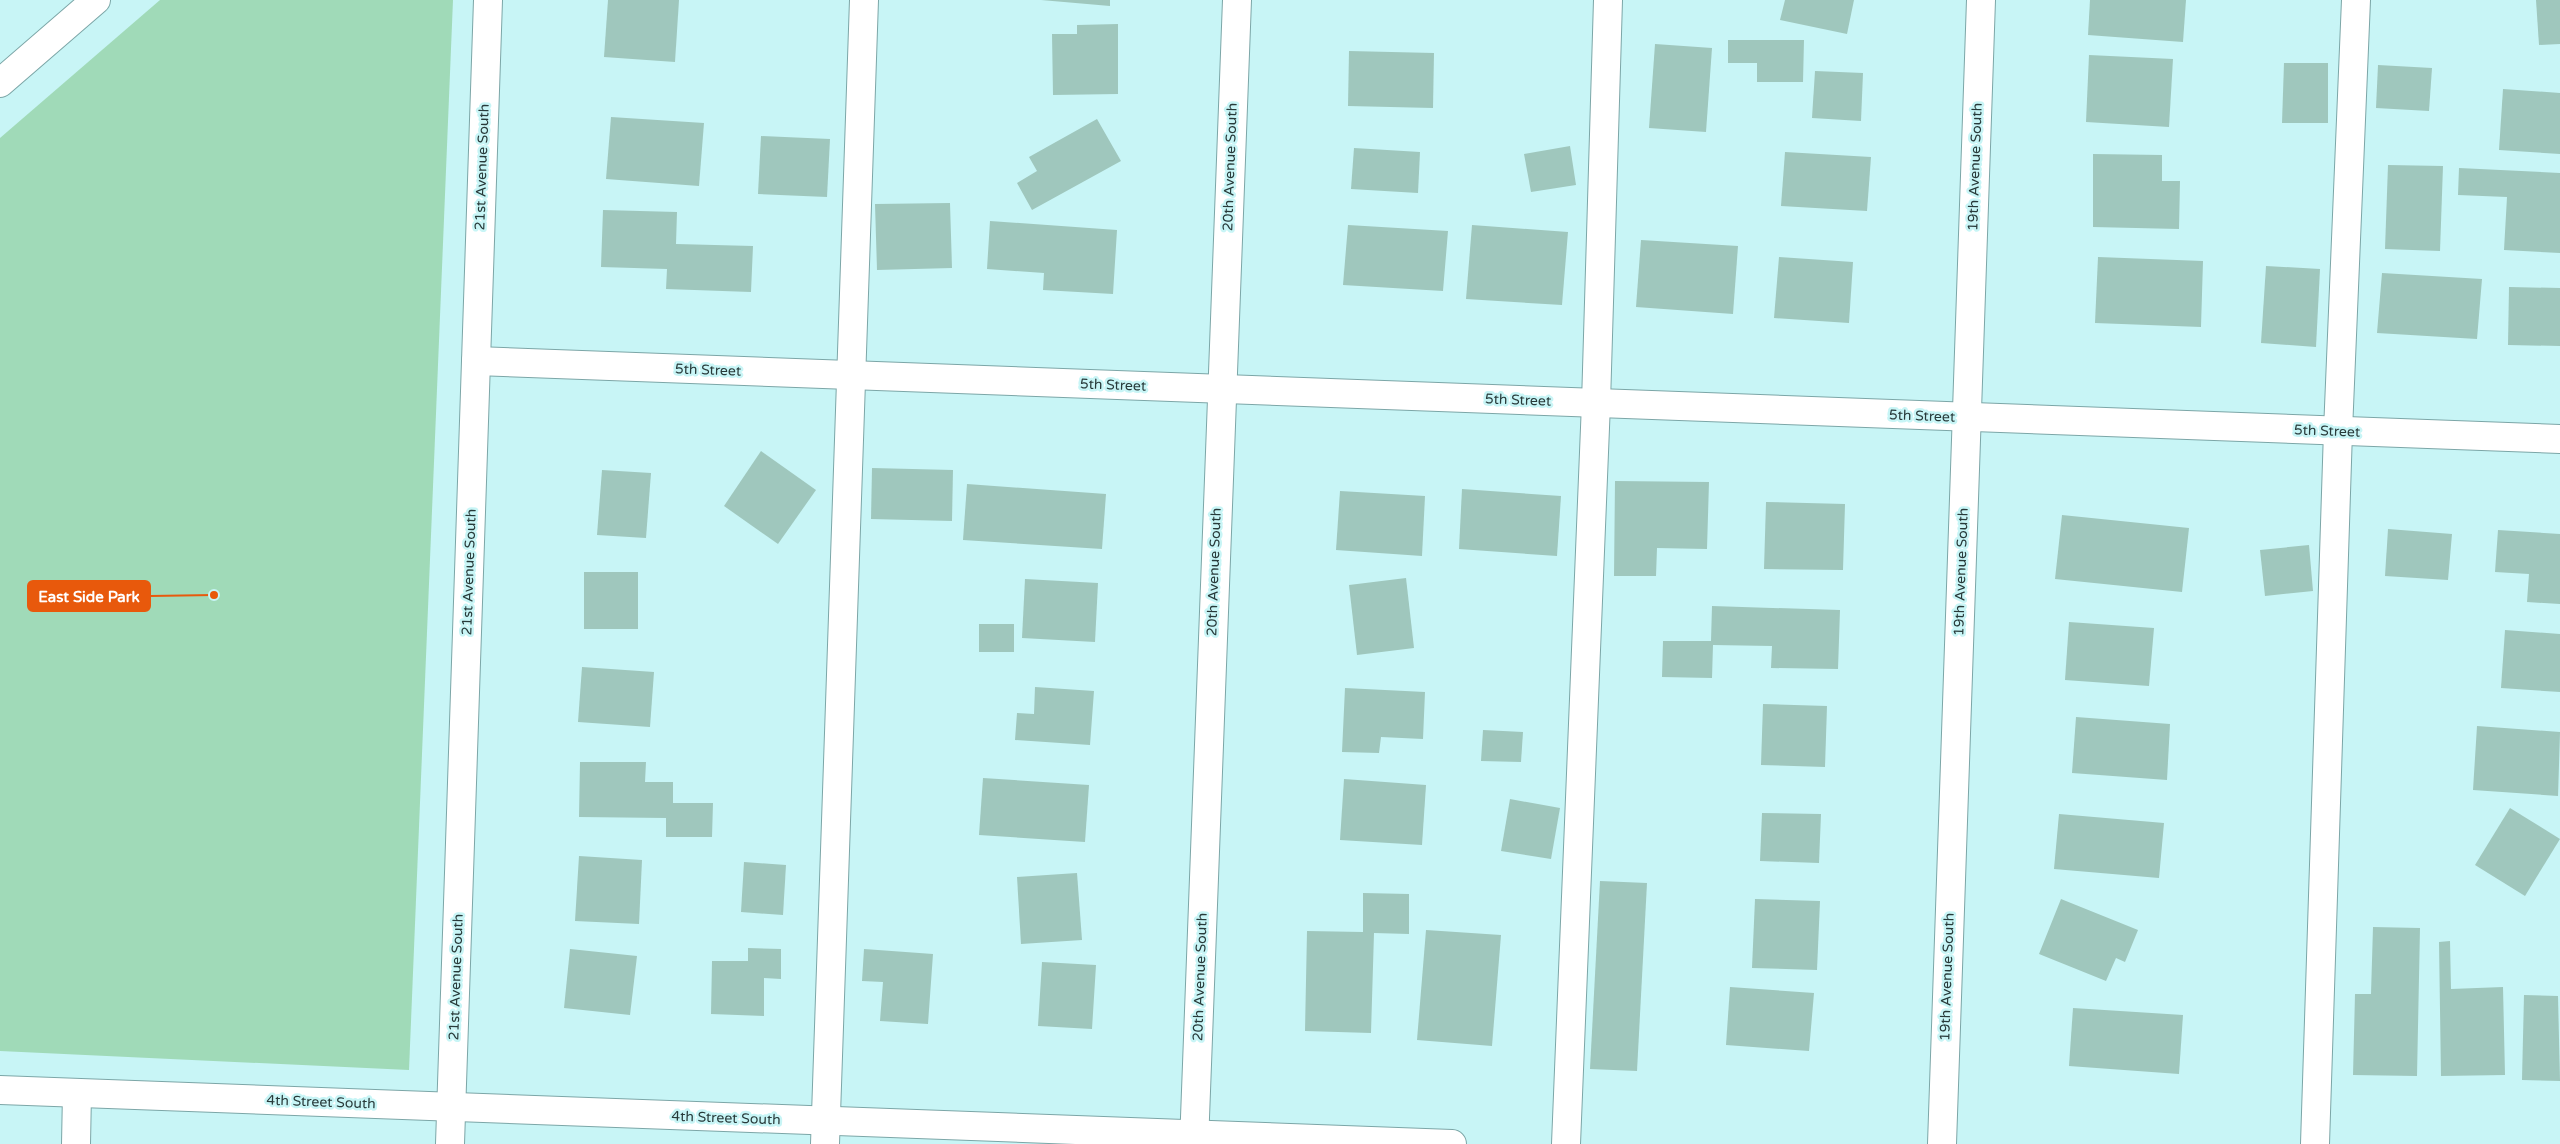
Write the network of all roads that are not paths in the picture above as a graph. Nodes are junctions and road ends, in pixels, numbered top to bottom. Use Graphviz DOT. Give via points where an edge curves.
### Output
graph roads {
  1 [pos="96,0"];
  2 [pos="488,0"];
  3 [pos="864,0"];
  4 [pos="1237,0"];
  5 [pos="1608,0"];
  6 [pos="1981,0"];
  7 [pos="2356,0"];
  8 [pos="0,83"];
  9 [pos="476,361"];
  10 [pos="850,375"];
  11 [pos="1221,389"];
  12 [pos="1596,403"];
  13 [pos="1966,418"];
  14 [pos="2338,432"];
  15 [pos="2560,439"];
  16 [pos="0,1090"];
  17 [pos="78,1093"];
  18 [pos="452,1107"];
  19 [pos="826,1133"];
  20 [pos="1194,1139"];
  21 [pos="76,1144"];
  22 [pos="450,1144"];
  23 [pos="1452,1144"];
  24 [pos="1566,1144"];
  25 [pos="1942,1144"];
  26 [pos="2315,1144"];
  1 -- 8 [label="street"];
  2 -- 9 [label="street, 21st Avenue South"];
  3 -- 10 [label="street"];
  4 -- 11 [label="street, 20th Avenue South"];
  5 -- 12 [label="street"];
  6 -- 13 [label="street, 19th Avenue South"];
  7 -- 14 [label="street"];
  9 -- 10 [label="street, 5th Street"];
  9 -- 18 [label="street, 21st Avenue South"];
  10 -- 11 [label="street, 5th Street"];
  10 -- 19 [label="street"];
  11 -- 12 [label="street, 5th Street"];
  11 -- 20 [label="street, 20th Avenue South"];
  12 -- 13 [label="street, 5th Street"];
  12 -- 24 [label="street"];
  13 -- 14 [label="street, 5th Street"];
  13 -- 25 [label="street, 19th Avenue South"];
  14 -- 15 [label="street, 5th Street"];
  14 -- 26 [label="street"];
  16 -- 17 [label="street, 4th Street South"];
  17 -- 18 [label="street, 4th Street South"];
  17 -- 21 [label="street"];
  18 -- 19 [label="street, 4th Street South"];
  18 -- 22 [label="street, 21st Avenue South"];
  19 -- 20 [label="street, 4th Street South"];
  20 -- 23 [label="street, 4th Street South"];
}
